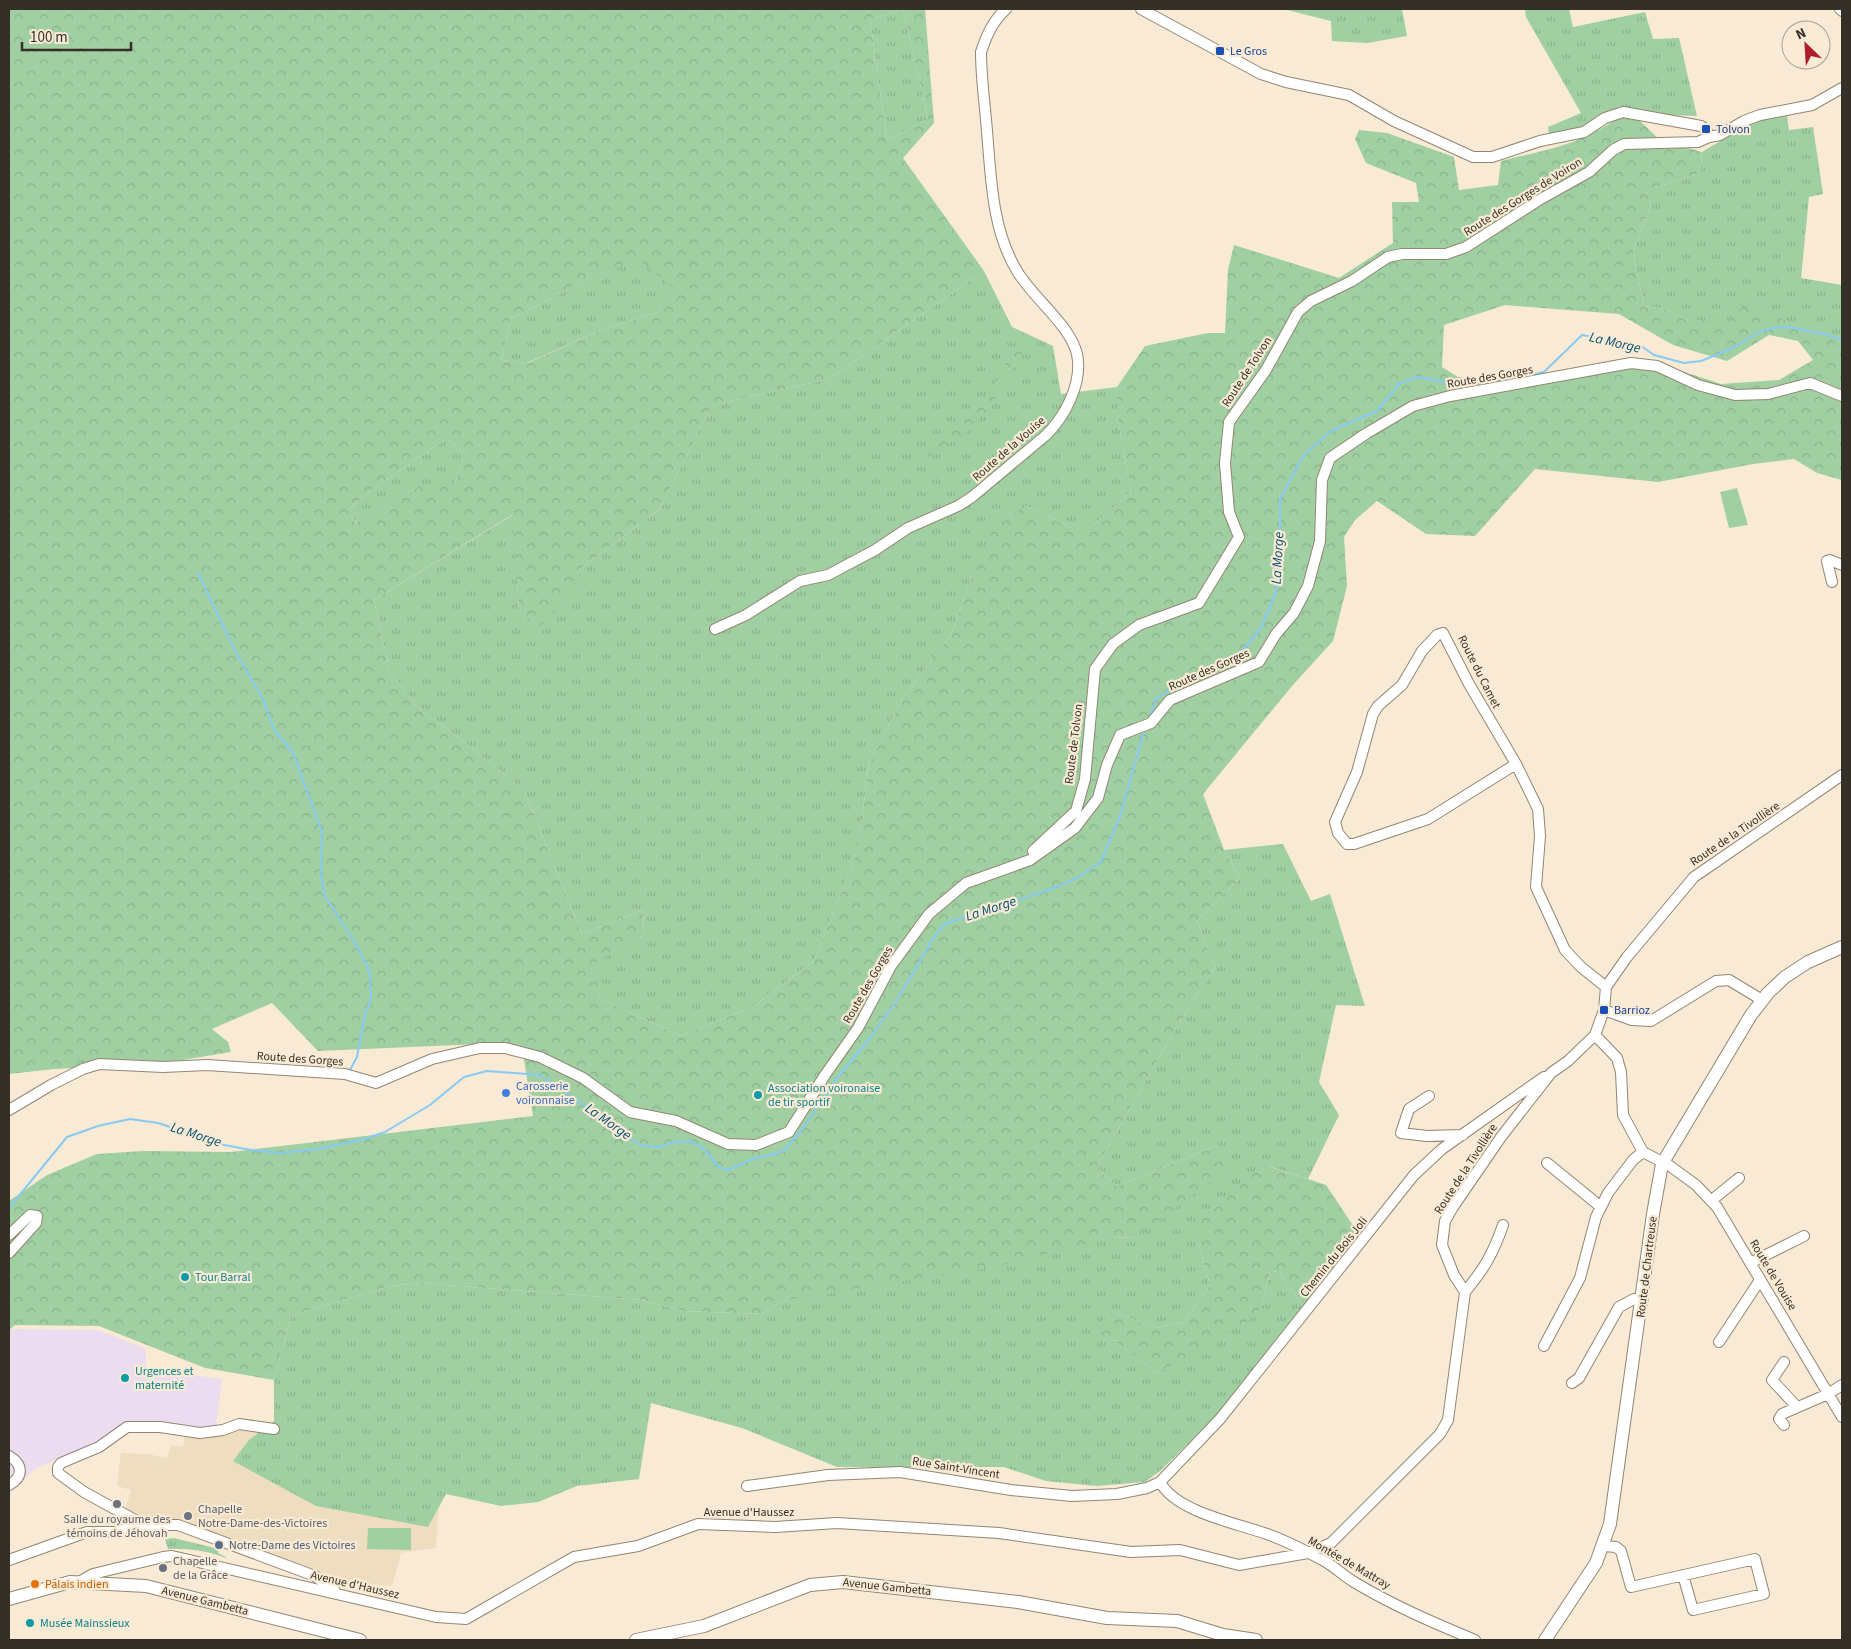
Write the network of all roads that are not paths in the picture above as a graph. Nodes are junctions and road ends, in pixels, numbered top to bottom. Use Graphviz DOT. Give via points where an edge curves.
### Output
graph roads {
  1 [pos="1006,9"];
  2 [pos="1141,9"];
  3 [pos="1842,88"];
  4 [pos="1709,137"];
  5 [pos="1402,254"];
  6 [pos="1842,396"];
  7 [pos="1842,565"];
  8 [pos="1832,582"];
  9 [pos="714,629"];
  10 [pos="1516,764"];
  11 [pos="1842,775"];
  12 [pos="1023,861"];
  13 [pos="1842,947"];
  14 [pos="1606,987"];
  15 [pos="1762,1000"];
  16 [pos="1604,1010"];
  17 [pos="1595,1034"];
  18 [pos="1551,1073"];
  19 [pos="1429,1096"];
  20 [pos="9,1110"];
  21 [pos="1463,1135"];
  22 [pos="1643,1152"];
  23 [pos="1548,1163"];
  24 [pos="1662,1164"];
  25 [pos="1739,1178"];
  26 [pos="1712,1200"];
  27 [pos="1601,1207"];
  28 [pos="1503,1225"];
  29 [pos="9,1235"];
  30 [pos="1804,1236"];
  31 [pos="9,1253"];
  32 [pos="1750,1263"];
  33 [pos="1760,1280"];
  34 [pos="1465,1292"];
  35 [pos="1643,1299"];
  36 [pos="1719,1342"];
  37 [pos="1544,1346"];
  38 [pos="1784,1362"];
  39 [pos="1572,1383"];
  40 [pos="1842,1385"];
  41 [pos="1828,1394"];
  42 [pos="1797,1407"];
  43 [pos="1842,1417"];
  44 [pos="1784,1425"];
  45 [pos="274,1429"];
  46 [pos="9,1456"];
  47 [pos="1160,1482"];
  48 [pos="9,1485"];
  49 [pos="747,1486"];
  50 [pos="144,1525"];
  51 [pos="1604,1546"];
  52 [pos="1308,1553"];
  53 [pos="9,1560"];
  54 [pos="1683,1575"];
  55 [pos="78,1582"];
  56 [pos="339,1594"];
  57 [pos="9,1599"];
  58 [pos="360,1640"];
  59 [pos="636,1640"];
  60 [pos="1256,1640"];
  61 [pos="1475,1640"];
  62 [pos="1545,1640"];
  1 -- 9 [label="street, Route de la Vouise" via="994,22 981,52 992,192 1006,247 1017,271 1075,349 1078,367 1069,402 1055,427 972,498 908,528 828,575 800,581 752,612"];
  2 -- 4 [label="street" via="1261,74 1349,95 1394,121 1473,157 1492,157 1540,141 1584,132 1605,118 1623,112 1701,126"];
  3 -- 4 [label="street, Route des Gorges de Voiron" via="1812,105 1760,115 1744,120 1720,135"];
  4 -- 5 [label="street, Route des Gorges de Voiron" via="1698,142 1624,144 1589,172 1466,247 1446,254"];
  5 -- 12 [label="street, Route de Tolvon" via="1388,257 1298,312 1266,370 1229,422 1225,463 1229,512 1239,537 1199,603 1139,625 1113,644 1095,669 1085,779 1076,811"];
  6 -- 12 [label="street, Route des Gorges" via="1810,383 1768,394 1735,396 1698,386 1657,366 1631,363 1450,396 1414,406 1330,458 1322,480 1320,541 1308,586 1294,613 1259,662 1170,700 1150,723 1120,735 1098,798 1075,828 1030,860"];
  7 -- 8 [label="street" via="1827,561"];
  10 -- 10 [label="street, Route du Camet" via="1469,684 1446,636 1440,633 1422,651 1402,684 1375,710 1357,772 1336,822 1338,833 1347,844 1354,844 1428,818"];
  10 -- 14 [label="street, Route du Camet" via="1538,809 1540,836 1536,887 1565,950"];
  11 -- 14 [label="street, Route de la Tivollière" via="1694,877"];
  12 -- 20 [label="street, Route des Gorges" via="966,883 928,914 891,966 858,1028 789,1132 756,1145 728,1144 676,1121 630,1112 583,1078 540,1057 505,1048 480,1048 432,1059 376,1083 345,1074 237,1067 99,1064 67,1077"];
  13 -- 15 [label="main road, Route de Chartreuse" via="1797,969"];
  14 -- 16 [label="street, Route de la Tivollière"];
  15 -- 16 [label="street" via="1729,980 1716,981 1651,1021 1632,1020"];
  15 -- 24 [label="main road, Route de Chartreuse"];
  16 -- 17 [label="street, Route de la Tivollière"];
  17 -- 18 [label="street, Route de la Tivollière"];
  17 -- 22 [label="street" via="1617,1058 1621,1072 1623,1115"];
  18 -- 21 [label="street, Chemin du Bois Joli"];
  18 -- 34 [label="street, Route de la Tivollière" via="1500,1137 1445,1221 1442,1245"];
  19 -- 21 [label="street" via="1409,1110 1401,1133"];
  21 -- 47 [label="street, Chemin du Bois Joli" via="1414,1175 1220,1419"];
  22 -- 24 [label="street, Route de Vouise"];
  22 -- 27 [label="street" via="1633,1160"];
  23 -- 27 [label="street"];
  24 -- 26 [label="street, Route de Vouise" via="1670,1166"];
  24 -- 35 [label="main road, Route de Chartreuse"];
  25 -- 26 [label="street"];
  26 -- 32 [label="street, Route de Vouise"];
  27 -- 37 [label="street" via="1580,1278"];
  28 -- 34 [label="street" via="1489,1261"];
  29 -- 31 [label="street" via="30,1214 37,1216 36,1223"];
  30 -- 32 [label="street"];
  32 -- 33 [label="street, Route de Vouise"];
  33 -- 36 [label="street"];
  33 -- 41 [label="street, Route de Vouise"];
  34 -- 52 [label="street" via="1445,1427 1331,1544"];
  35 -- 39 [label="street" via="1634,1299 1619,1307 1579,1378"];
  35 -- 51 [label="main road, Route de Chartreuse" via="1614,1501"];
  38 -- 42 [label="street" via="1772,1380"];
  40 -- 41 [label="street"];
  41 -- 42 [label="street"];
  41 -- 43 [label="street, Route de Vouise"];
  42 -- 44 [label="street" via="1779,1418"];
  45 -- 50 [label="street" via="239,1424 200,1433 160,1426 127,1427 99,1447 58,1467 58,1473 84,1492"];
  46 -- 48 [label="street" via="20,1468 20,1475"];
  47 -- 49 [label="street, Rue Saint-Vincent" via="1117,1494 1072,1496 900,1472 828,1475"];
  47 -- 52 [label="street, Montée de Mattray" via="1165,1492 1178,1501"];
  50 -- 53 [label="street" via="114,1532 87,1532"];
  50 -- 56 [label="street" via="178,1525 315,1576"];
  51 -- 54 [label="street" via="1621,1551 1631,1587"];
  51 -- 62 [label="main road, Route de Chartreuse" via="1584,1583"];
  52 -- 56 [label="street, Avenue d'Haussez" via="1239,1565 1180,1550 1131,1552 999,1533 837,1523 775,1527 698,1524 638,1546 574,1557 466,1619 436,1617"];
  52 -- 61 [label="street, Montée de Mattray" via="1354,1582"];
  54 -- 54 [label="street" via="1693,1610 1764,1594 1755,1559"];
  55 -- 56 [label="street, Avenue d'Haussez" via="93,1574 172,1556"];
  55 -- 57 [label="main road, Avenue Gambetta"];
  55 -- 58 [label="main road, Avenue Gambetta" via="146,1586"];
  59 -- 60 [label="main road, Avenue Gambetta" via="692,1630 795,1590 826,1583 875,1585 1018,1602 1121,1620 1177,1621 1223,1635"];
}
